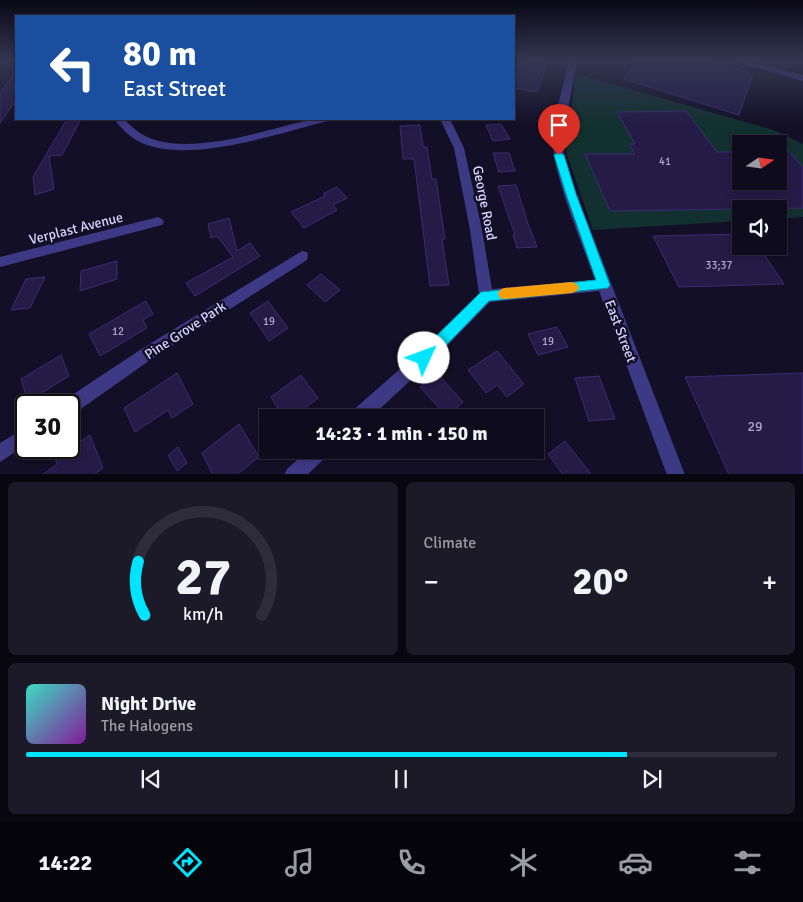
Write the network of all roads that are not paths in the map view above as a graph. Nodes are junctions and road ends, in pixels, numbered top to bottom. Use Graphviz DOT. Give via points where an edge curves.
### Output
graph roads {
  1 [pos="569,82"];
  2 [pos="120,120"];
  3 [pos="321,120"];
  4 [pos="445,120"];
  5 [pos="158,222"];
  6 [pos="302,256"];
  7 [pos="0,262"];
  8 [pos="604,285"];
  9 [pos="486,296"];
  10 [pos="80,399"];
  11 [pos="367,409"];
  12 [pos="15,443"];
  13 [pos="0,453"];
  14 [pos="310,459"];
  15 [pos="293,474"];
  16 [pos="676,474"];
  1 -- 8 [label="street, East Street" via="560,128 559,155"];
  2 -- 3 [label="street" via="141,138 158,144 200,147"];
  4 -- 9 [label="street, George Road" via="459,148"];
  5 -- 7 [label="street, Verplast Avenue"];
  6 -- 10 [label="street, Pine Grove Park"];
  8 -- 9 [label="street"];
  8 -- 16 [label="street, East Street"];
  9 -- 11 [label="street" via="438,346"];
  12 -- 13 [label="street"];
  14 -- 15 [label="street"];
}
